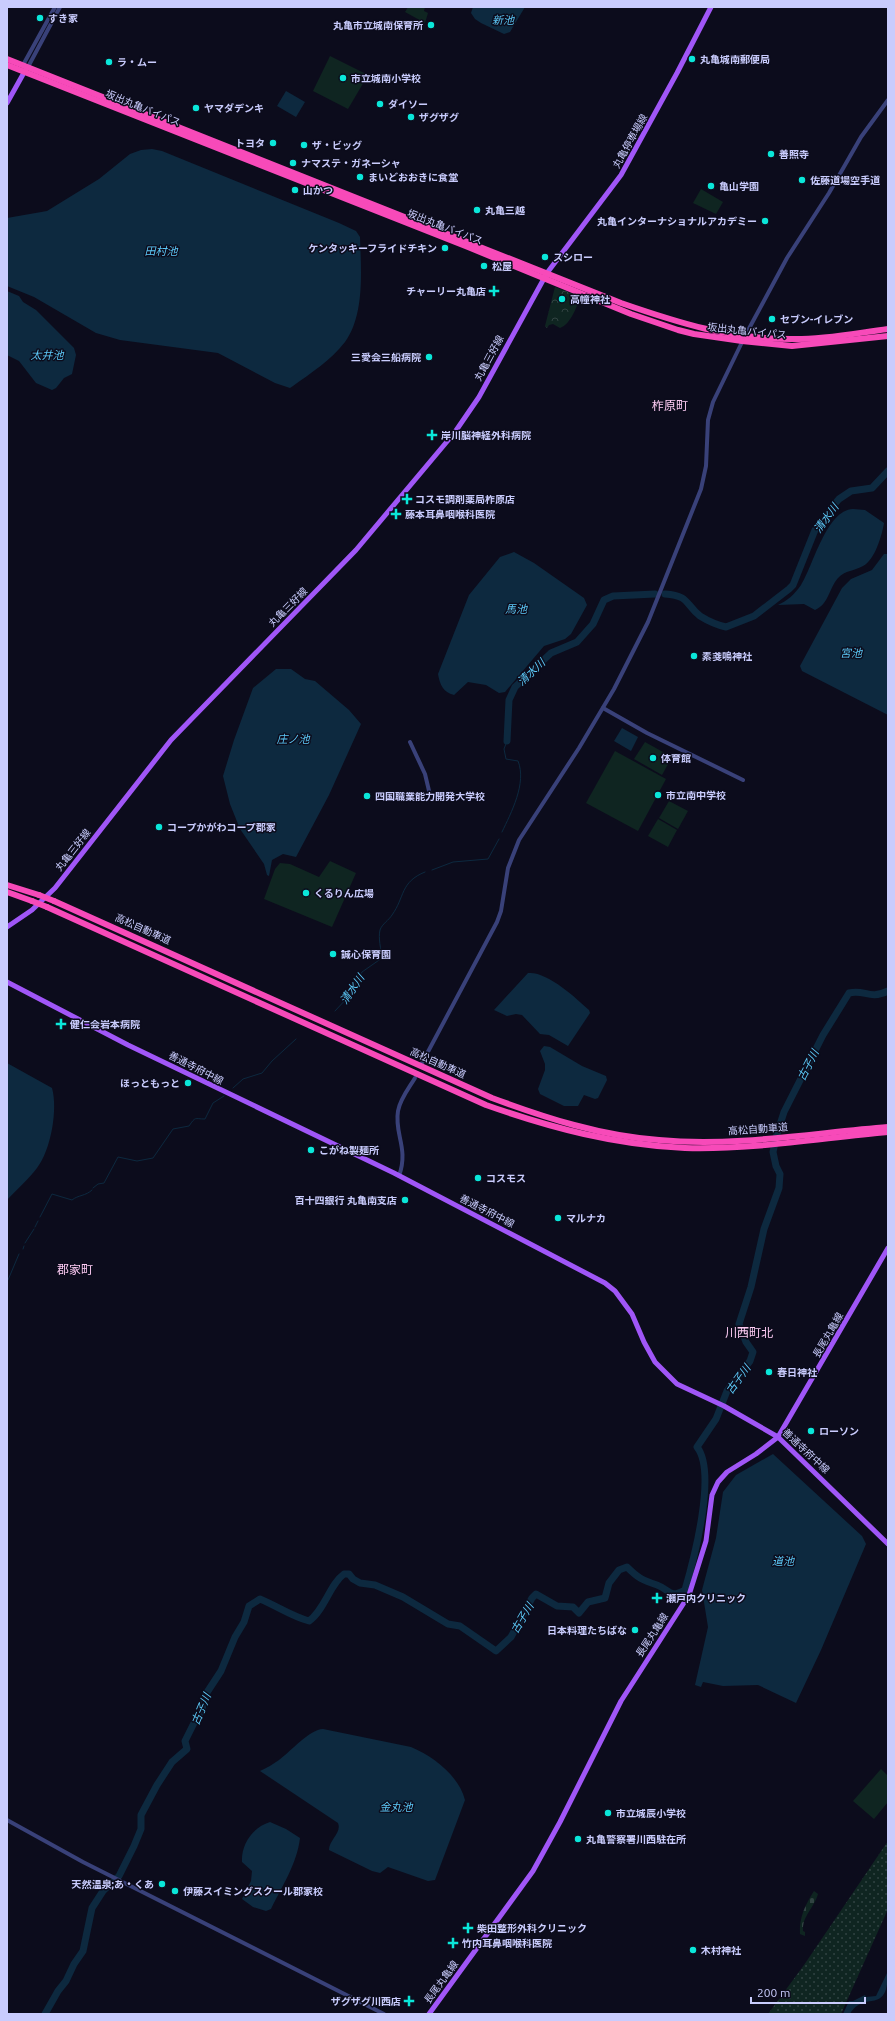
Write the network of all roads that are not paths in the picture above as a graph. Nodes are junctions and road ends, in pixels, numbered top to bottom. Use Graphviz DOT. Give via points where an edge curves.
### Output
graph roads {
  1 [pos="55,7"];
  2 [pos="60,7"];
  3 [pos="711,7"];
  4 [pos="7,59"];
  5 [pos="7,65"];
  6 [pos="25,68"];
  7 [pos="888,100"];
  8 [pos="7,103"];
  9 [pos="545,275"];
  10 [pos="888,329"];
  11 [pos="888,336"];
  12 [pos="744,339"];
  13 [pos="603,708"];
  14 [pos="410,742"];
  15 [pos="743,780"];
  16 [pos="430,795"];
  17 [pos="7,885"];
  18 [pos="7,892"];
  19 [pos="7,927"];
  20 [pos="7,982"];
  21 [pos="422,1063"];
  22 [pos="415,1078"];
  23 [pos="888,1127"];
  24 [pos="888,1132"];
  25 [pos="783,1140"];
  26 [pos="767,1142"];
  27 [pos="399,1176"];
  28 [pos="888,1248"];
  29 [pos="778,1437"];
  30 [pos="888,1544"];
  31 [pos="7,1820"];
  32 [pos="384,2014"];
  33 [pos="429,2014"];
  1 -- 6 [label="street"];
  2 -- 6 [label="street"];
  3 -- 9 [label="main road, 丸亀停車場線" via="621,175"];
  4 -- 6 [label="highway, 坂出丸亀バイパス"];
  5 -- 6 [label="highway, 坂出丸亀バイパス"];
  6 -- 8 [label="main road"];
  6 -- 9 [label="highway, 坂出丸亀バイパス"];
  7 -- 12 [label="street" via="861,137 787,258"];
  9 -- 12 [label="highway, 坂出丸亀バイパス" via="618,309 664,325 694,334"];
  9 -- 19 [label="main road, 丸亀三好線" via="478,397 455,432 327,582 171,740 55,888 32,910"];
  10 -- 12 [label="highway, 坂出丸亀バイパス" via="791,339"];
  11 -- 12 [label="highway, 坂出丸亀バイパス" via="797,345"];
  12 -- 13 [label="street" via="710,411 706,466 701,489 648,622"];
  13 -- 15 [label="street" via="647,733"];
  13 -- 21 [label="street" via="519,840 509,863 501,912 495,927"];
  14 -- 16 [label="street" via="425,774"];
  17 -- 26 [label="highway, 高松自動車道, bridge" via="54,901 443,1076 531,1112 582,1127 658,1140"];
  18 -- 26 [label="highway, 高松自動車道, bridge" via="47,907 486,1105 527,1119 572,1132 657,1146 725,1147"];
  20 -- 27 [label="main road, 善通寺府中線" via="128,1045"];
  22 -- 27 [label="street" via="398,1111 404,1155"];
  23 -- 25 [label="highway, 高松自動車道"];
  24 -- 25 [label="highway, 高松自動車道"];
  25 -- 26 [label="highway, 高松自動車道"];
  27 -- 29 [label="main road, 善通寺府中線" via="605,1283 615,1291 632,1314 648,1350 662,1370 680,1386 721,1405"];
  28 -- 29 [label="main road, 長尾丸亀線"];
  29 -- 30 [label="main road, 善通寺府中線"];
  29 -- 33 [label="main road, 長尾丸亀線" via="727,1472 718,1482 712,1495 706,1541 689,1595 621,1701 533,1871"];
  31 -- 32 [label="street" via="116,1879"];
}
